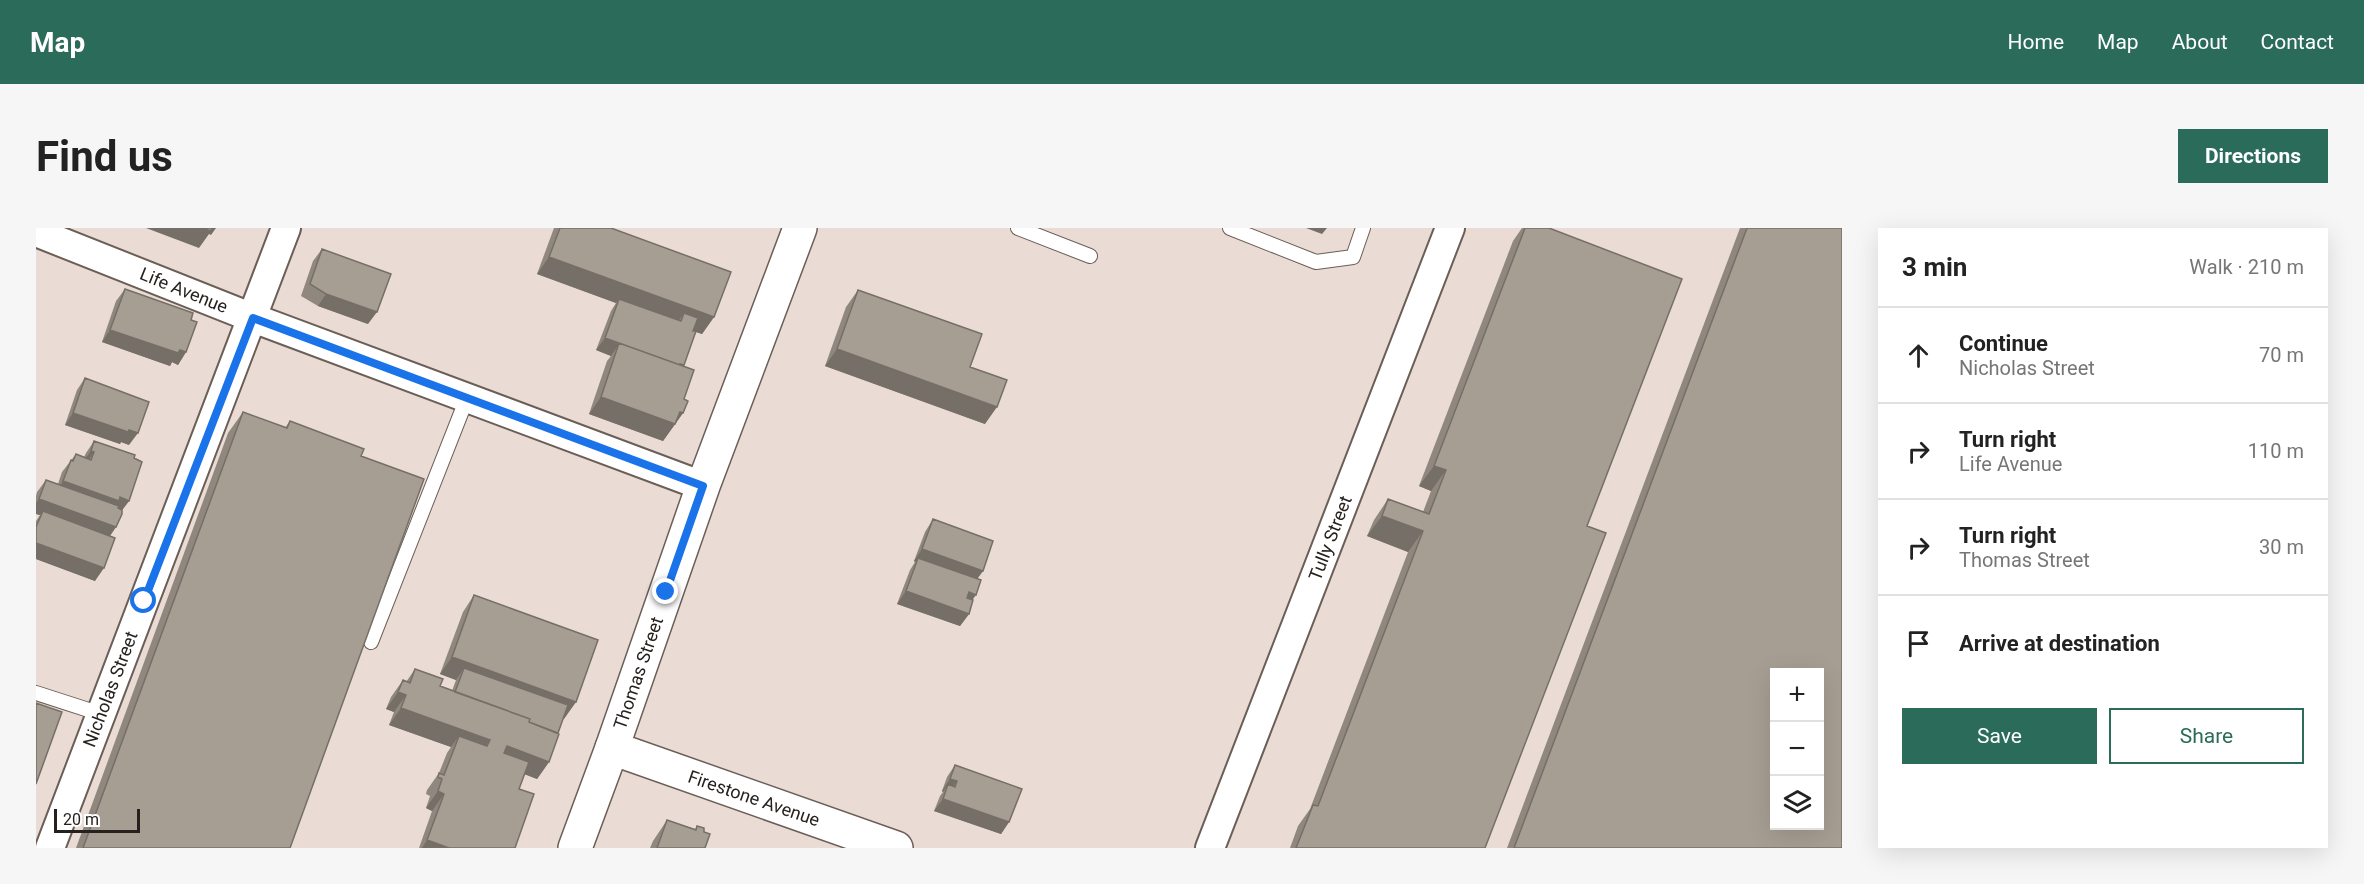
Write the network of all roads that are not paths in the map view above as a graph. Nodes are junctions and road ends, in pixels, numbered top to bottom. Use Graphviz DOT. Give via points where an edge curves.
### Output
graph roads {
  1 [pos="286,228"];
  2 [pos="800,228"];
  3 [pos="1018,228"];
  4 [pos="1230,228"];
  5 [pos="1363,228"];
  6 [pos="1450,228"];
  7 [pos="36,232"];
  8 [pos="1090,256"];
  9 [pos="253,318"];
  10 [pos="467,398"];
  11 [pos="703,486"];
  12 [pos="371,642"];
  13 [pos="36,693"];
  14 [pos="101,714"];
  15 [pos="612,748"];
  16 [pos="50,848"];
  17 [pos="575,848"];
  18 [pos="896,848"];
  19 [pos="1210,848"];
  1 -- 9 [label="street, Nicholas Street"];
  2 -- 11 [label="main road, Thomas Street"];
  3 -- 8 [label="lane"];
  4 -- 5 [label="lane" via="1316,262 1353,257"];
  6 -- 19 [label="street, Tully Street"];
  7 -- 9 [label="street, Life Avenue"];
  9 -- 10 [label="street, Life Avenue"];
  9 -- 14 [label="street, Nicholas Street"];
  10 -- 11 [label="street, Life Avenue"];
  10 -- 12 [label="lane"];
  11 -- 15 [label="main road, Thomas Street"];
  13 -- 14 [label="lane"];
  14 -- 16 [label="street, Nicholas Street"];
  15 -- 17 [label="main road, Thomas Street"];
  15 -- 18 [label="main road, Firestone Avenue"];
}
